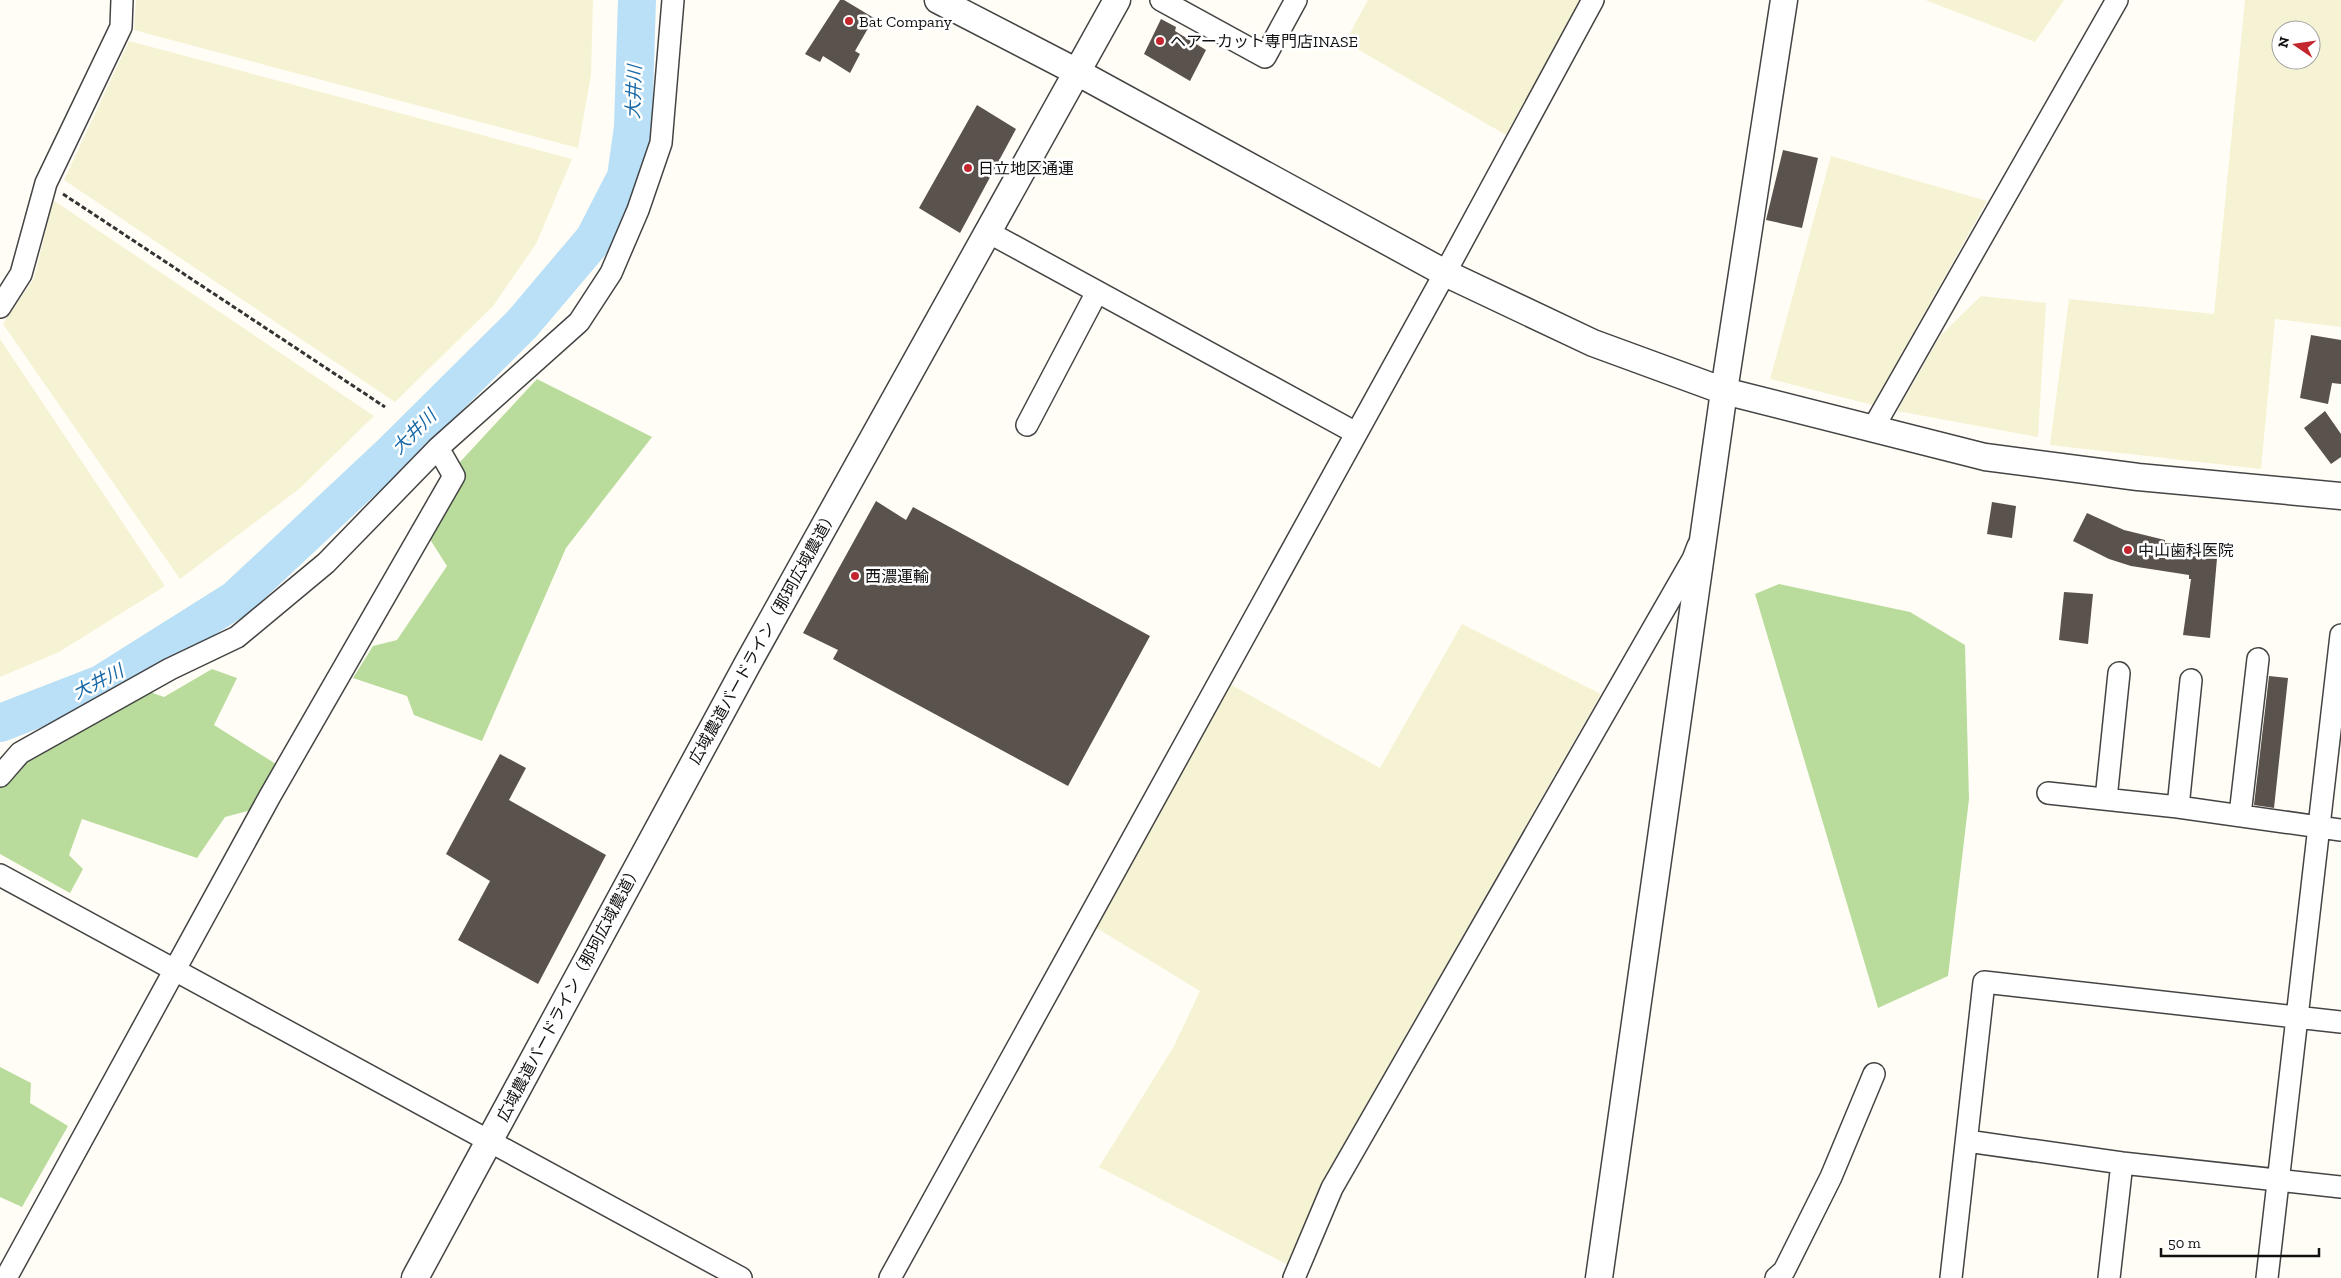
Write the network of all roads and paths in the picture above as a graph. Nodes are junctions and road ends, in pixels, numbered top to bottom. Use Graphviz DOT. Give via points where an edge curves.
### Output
graph roads {
  1 [pos="122,0"];
  2 [pos="673,0"];
  3 [pos="938,0"];
  4 [pos="1117,0"];
  5 [pos="1161,0"];
  6 [pos="1296,0"];
  7 [pos="1593,0"];
  8 [pos="1784,0"];
  9 [pos="2117,0"];
  10 [pos="1078,72"];
  11 [pos="46,183"];
  12 [pos="988,232"];
  13 [pos="1445,273"];
  14 [pos="1097,292"];
  15 [pos="0,307"];
  16 [pos="1724,391"];
  17 [pos="385,407"];
  18 [pos="1028,424"];
  19 [pos="1872,430"];
  20 [pos="1356,434"];
  21 [pos="438,448"];
  22 [pos="2341,496"];
  23 [pos="1705,525"];
  24 [pos="2341,635"];
  25 [pos="2258,659"];
  26 [pos="2120,673"];
  27 [pos="2191,680"];
  28 [pos="0,776"];
  29 [pos="2048,793"];
  30 [pos="2106,799"];
  31 [pos="2178,806"];
  32 [pos="2240,815"];
  33 [pos="2319,828"];
  34 [pos="2341,830"];
  35 [pos="0,875"];
  36 [pos="174,969"];
  37 [pos="2297,1017"];
  38 [pos="2341,1022"];
  39 [pos="1874,1074"];
  40 [pos="490,1140"];
  41 [pos="1967,1141"];
  42 [pos="2122,1163"];
  43 [pos="2278,1180"];
  44 [pos="2341,1187"];
  45 [pos="1299,1276"];
  46 [pos="6,1278"];
  47 [pos="415,1278"];
  48 [pos="741,1278"];
  49 [pos="890,1278"];
  50 [pos="1599,1278"];
  51 [pos="1776,1278"];
  52 [pos="1951,1278"];
  53 [pos="2110,1278"];
  54 [pos="2267,1278"];
  1 -- 11 [label="street" via="121,27"];
  2 -- 21 [label="street" via="661,143 638,210 610,272 579,322"];
  3 -- 10 [label="street"];
  4 -- 10 [label="street, 広域農道バードライン（那珂広域農道）"];
  5 -- 6 [label="street" via="1265,57"];
  7 -- 13 [label="street"];
  8 -- 16 [label="street"];
  9 -- 19 [label="street"];
  10 -- 12 [label="street, 広域農道バードライン（那珂広域農道）"];
  10 -- 13 [label="street"];
  11 -- 15 [label="street" via="21,274"];
  11 -- 17 [label="path"];
  12 -- 14 [label="street"];
  12 -- 40 [label="street, 広域農道バードライン（那珂広域農道）" via="748,663"];
  13 -- 16 [label="street" via="1593,343"];
  13 -- 20 [label="street"];
  14 -- 18 [label="street"];
  14 -- 20 [label="street"];
  16 -- 19 [label="street"];
  16 -- 23 [label="street"];
  19 -- 22 [label="street" via="1985,457 2138,477"];
  20 -- 49 [label="street"];
  21 -- 28 [label="street" via="326,562 236,637 170,668 20,753"];
  21 -- 36 [label="street" via="454,476"];
  23 -- 45 [label="street" via="1693,559 1332,1188"];
  23 -- 50 [label="street"];
  24 -- 33 [label="street"];
  25 -- 32 [label="street"];
  26 -- 30 [label="street"];
  27 -- 31 [label="street"];
  29 -- 30 [label="street"];
  30 -- 31 [label="street"];
  31 -- 32 [label="street"];
  32 -- 33 [label="street"];
  33 -- 34 [label="street"];
  33 -- 37 [label="street"];
  35 -- 36 [label="street"];
  36 -- 40 [label="street"];
  36 -- 46 [label="street"];
  37 -- 38 [label="street"];
  37 -- 41 [label="street" via="1984,982"];
  37 -- 43 [label="street"];
  39 -- 51 [label="street" via="1831,1177 1784,1271"];
  40 -- 47 [label="street, 広域農道バードライン（那珂広域農道）"];
  40 -- 48 [label="street"];
  41 -- 42 [label="street"];
  41 -- 52 [label="street"];
  42 -- 43 [label="street"];
  42 -- 53 [label="street"];
  43 -- 44 [label="street"];
  43 -- 54 [label="street"];
}
